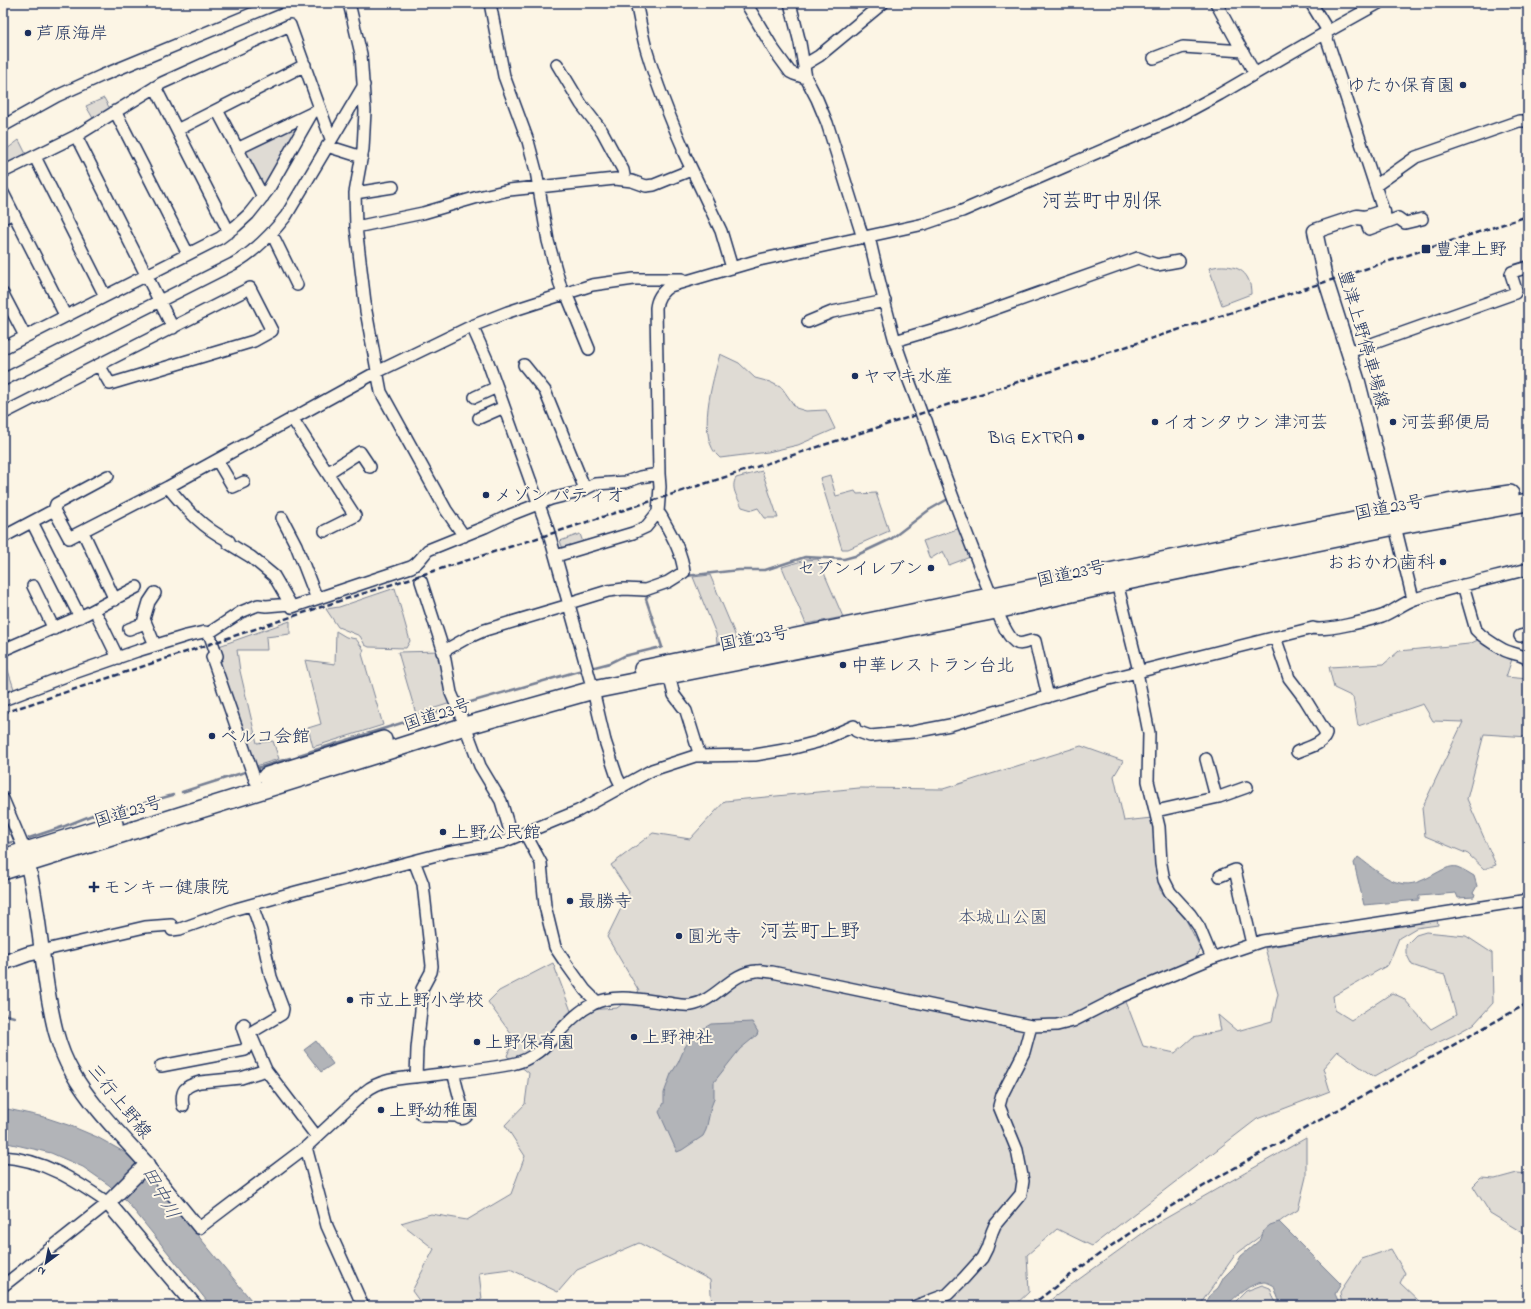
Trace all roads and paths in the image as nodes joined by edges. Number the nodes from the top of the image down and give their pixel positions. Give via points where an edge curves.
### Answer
1 (278, 3) edge
2 (350, 3) edge
3 (490, 3) edge
4 (636, 3) edge
5 (746, 3) edge
6 (790, 3) edge
7 (883, 3) edge
8 (1216, 3) edge
9 (1311, 3) edge
10 (1379, 3) edge
11 (1326, 32) junction
12 (1243, 51) junction
13 (1154, 58) dead end
14 (557, 64) dead end
15 (305, 65) junction
16 (804, 65) junction
17 (1255, 74) junction
18 (806, 78) junction
19 (364, 85) junction
20 (155, 87) junction
21 (217, 110) junction
22 (316, 110) junction
23 (116, 111) junction
24 (1528, 120) edge
25 (3, 126) edge
26 (177, 130) junction
27 (76, 136) junction
28 (329, 143) junction
29 (238, 149) junction
30 (35, 157) junction
31 (362, 157) junction
32 (691, 170) junction
33 (3, 172) edge
34 (625, 180) junction
35 (1375, 186) junction
36 (393, 187) dead end
37 (540, 188) junction
38 (3, 193) edge
39 (356, 193) junction
40 (262, 197) junction
41 (8, 215) edge
42 (1385, 217) junction
43 (1422, 219) dead end
44 (356, 227) junction
45 (229, 232) junction
46 (270, 235) junction
47 (866, 237) junction
48 (188, 254) junction
49 (1179, 261) dead end
50 (1528, 267) edge
51 (732, 268) junction
52 (146, 275) junction
53 (689, 279) junction
54 (297, 285) dead end
55 (3, 294) edge
56 (565, 294) junction
57 (106, 296) junction
58 (159, 301) junction
59 (885, 301) junction
60 (65, 315) junction
61 (808, 322) dead end
62 (472, 326) junction
63 (173, 328) junction
64 (25, 336) junction
65 (895, 341) junction
66 (3, 348) edge
67 (589, 349) dead end
68 (1349, 352) junction
69 (99, 365) junction
70 (524, 365) dead end
71 (377, 372) junction
72 (3, 380) edge
73 (497, 387) junction
74 (475, 397) dead end
75 (3, 407) edge
76 (504, 407) junction
77 (292, 418) junction
78 (479, 418) dead end
79 (217, 460) junction
80 (370, 467) dead end
81 (327, 471) junction
82 (659, 474) junction
83 (108, 476) dead end
84 (244, 482) dead end
85 (168, 487) junction
86 (586, 489) junction
87 (1528, 491) edge
88 (1528, 502) edge
89 (539, 503) junction
90 (54, 510) junction
91 (658, 512) junction
92 (282, 518) dead end
93 (1394, 520) junction
94 (32, 522) junction
95 (324, 531) dead end
96 (83, 532) junction
97 (464, 536) junction
98 (3, 538) edge
99 (556, 556) junction
100 (1528, 569) edge
101 (421, 581) dead end
102 (1117, 583) junction
103 (1463, 585) junction
104 (32, 586) dead end
105 (137, 587) dead end
106 (155, 593) dead end
107 (319, 598) junction
108 (1413, 599) junction
109 (115, 600) junction
110 (994, 603) junction
111 (290, 604) junction
112 (569, 604) junction
113 (80, 617) junction
114 (98, 617) dead end
115 (145, 623) junction
116 (54, 629) junction
117 (129, 629) dead end
118 (209, 633) junction
119 (1275, 637) junction
120 (155, 645) junction
121 (3, 650) edge
122 (442, 652) junction
123 (118, 658) junction
124 (1528, 659) edge
125 (1138, 672) junction
126 (669, 675) junction
127 (592, 685) junction
128 (1048, 697) junction
129 (3, 700) edge
130 (463, 721) junction
131 (1297, 752) dead end
132 (700, 756) junction
133 (1206, 759) dead end
134 (255, 780) junction
135 (622, 787) junction
136 (1247, 787) dead end
137 (1216, 797) junction
138 (3, 799) edge
139 (1156, 811) junction
140 (525, 833) junction
141 (512, 838) junction
142 (26, 857) junction
143 (3, 858) edge
144 (414, 861) junction
145 (3, 871) edge
146 (1220, 876) dead end
147 (1528, 900) edge
148 (252, 905) junction
149 (1252, 944) junction
150 (41, 951) junction
151 (1212, 958) junction
152 (3, 963) edge
153 (597, 1002) junction
154 (244, 1024) dead end
155 (1031, 1026) junction
156 (161, 1066) dead end
157 (266, 1070) junction
158 (453, 1072) junction
159 (416, 1077) junction
160 (183, 1106) dead end
161 (422, 1114) dead end
162 (317, 1137) junction
163 (306, 1147) junction
164 (3, 1157) edge
165 (145, 1166) junction
166 (111, 1201) junction
167 (3, 1286) edge
168 (195, 1306) edge
169 (363, 1306) edge
170 (916, 1306) edge

1 - 25 street via 101,76 57,96
2 - 19 street
3 - 37 street via 504,76 528,141
4 - 32 street via 658,86
5 - 18 street via 790,72
6 - 16 street
7 - 16 street via 819,56
8 - 12 street
9 - 11 street
10 - 11 street
11 - 17 street
11 - 35 street
12 - 13 street via 1184,47
12 - 17 street
14 - 34 street via 581,104 602,131
15 - 20 street via 290,25
15 - 21 street
15 - 22 street
16 - 18 street
17 - 47 street via 1164,124 962,211 924,224
18 - 47 street via 827,123
19 - 28 street
19 - 31 street
20 - 23 street
20 - 26 street
21 - 26 street
21 - 29 street
22 - 28 street
22 - 29 street
22 - 40 street
23 - 27 street
23 - 48 street
24 - 35 street via 1416,156
26 - 45 street
27 - 30 street
27 - 52 street
28 - 31 street
28 - 46 street via 286,216
29 - 40 street
30 - 33 street
30 - 57 street
31 - 39 street
32 - 34 street via 646,186
32 - 51 street via 722,231
34 - 37 street
35 - 42 street
36 - 39 street
37 - 44 street via 493,193 445,207
37 - 56 street via 548,241
38 - 41 street
39 - 44 street
40 - 45 street via 250,214
41 - 60 street
42 - 43 street via 1398,218 1405,223
42 - 68 main road, 豊津上野停車場線 via 1357,217 1315,231 1325,278
44 - 71 street via 366,311
45 - 48 street
46 - 54 street via 275,240
46 - 58 street via 241,260
47 - 51 street
47 - 59 street
48 - 52 street
49 - 65 street via 1157,265 1138,258 958,322
50 - 68 street via 1511,274 1515,293
51 - 53 street
52 - 57 street
52 - 58 street
53 - 56 street via 661,278 607,282
53 - 82 street via 662,291 656,302
55 - 64 street
56 - 62 street
56 - 67 street
57 - 60 street
58 - 63 street
58 - 72 street
59 - 61 street via 832,312
59 - 65 street
60 - 64 street
62 - 71 street
62 - 73 street
63 - 69 street
63 - 69 street via 250,288 272,331 254,341 110,384
64 - 66 street
65 - 110 street
68 - 93 main road, 豊津上野停車場線
69 - 75 street via 6,412
70 - 86 street via 545,391
71 - 77 street
71 - 97 street via 380,392 446,510
73 - 74 street
73 - 76 street
76 - 78 street
76 - 89 street
77 - 79 street
77 - 81 street
79 - 84 street via 233,487
79 - 85 street
80 - 81 street via 360,452
81 - 95 street via 355,516
82 - 86 street via 626,482 595,484
82 - 91 street
83 - 90 street via 56,504
85 - 96 street
85 - 111 street via 208,529 229,541 228,543 251,557 274,576
86 - 89 street
87 - 93 highway, 国道23号 via 1448,503
88 - 93 highway, 国道23号
89 - 97 street
89 - 99 street
90 - 94 street
90 - 96 street via 69,538
91 - 99 street via 646,527 633,533
91 - 112 street via 676,543 684,572 668,582 645,590 608,591
92 - 107 street
93 - 102 highway, 国道23号
93 - 108 street
93 - 110 highway, 国道23号 via 1354,521
94 - 98 street
94 - 113 street
96 - 109 street
97 - 107 street via 428,550 417,564 411,567
99 - 112 street
100 - 103 street
101 - 122 street
102 - 110 highway, 国道23号
102 - 125 street
103 - 108 street
103 - 124 street via 1479,634 1505,650
104 - 116 street
105 - 109 street
106 - 115 street via 147,607
107 - 111 street via 292,607
108 - 119 street via 1382,616 1337,627 1318,630 1313,628
109 - 113 street
110 - 126 highway, 国道23号
110 - 127 highway, 国道23号 via 708,654
110 - 128 street via 1014,641 1020,644 1035,641
111 - 118 street via 258,605 241,612
112 - 122 street via 485,630
112 - 127 street
113 - 116 street
114 - 123 street
115 - 117 street
115 - 120 street
116 - 121 street
118 - 120 street via 204,632
118 - 134 street via 217,656 212,657
119 - 125 street
119 - 131 street via 1289,678 1326,733 1321,741
120 - 123 street
122 - 130 street via 451,693
123 - 129 street
125 - 128 street
125 - 139 street via 1149,733 1149,788
126 - 127 highway, 国道23号
126 - 132 street via 674,695 686,711
127 - 130 highway, 国道23号
127 - 135 street via 609,755
128 - 132 street via 950,725 913,732 867,736 856,731 854,726 790,750 755,755
130 - 134 highway, 国道23号
130 - 141 street via 480,766 501,801
130 - 142 highway, 国道23号 via 387,752
132 - 135 street via 652,770
133 - 137 street
134 - 142 highway, 国道23号
135 - 140 street via 578,811
136 - 137 street
137 - 139 street
138 - 142 street
139 - 151 street via 1165,884 1199,927
140 - 141 street
140 - 153 street via 540,863 545,906 555,947 585,990
141 - 144 street via 492,845
142 - 143 highway, 国道23号
142 - 145 highway, 国道23号
142 - 150 main road, 三行上野線
144 - 148 street
144 - 159 street via 423,884 432,966 422,989
146 - 149 street via 1235,870
147 - 149 street
148 - 150 street via 180,929 172,930 171,925 145,927
148 - 157 street via 262,931 271,977 283,1009 282,1014 250,1033
149 - 151 street
150 - 152 main road
150 - 165 main road, 三行上野線 via 52,1018 67,1062 95,1106
151 - 155 street via 1120,997 1073,1021 1057,1025
153 - 155 street via 627,998 691,1005 705,1000 738,977 757,971
153 - 158 street via 580,1011 539,1052 523,1062
154 - 156 street via 242,1027 248,1044 245,1050
155 - 170 street via 1024,1052 999,1106 1017,1150 1023,1181 1020,1194 996,1225 982,1258 960,1284 948,1294
157 - 160 street via 248,1077 194,1084 183,1092
157 - 162 street
158 - 159 street
158 - 161 street via 463,1116
159 - 162 street via 387,1081 369,1088
162 - 163 street
163 - 165 street via 199,1228
163 - 169 street via 327,1226
164 - 166 street via 35,1163 58,1172
165 - 166 main road, 三行上野線
166 - 167 street
166 - 168 main road

